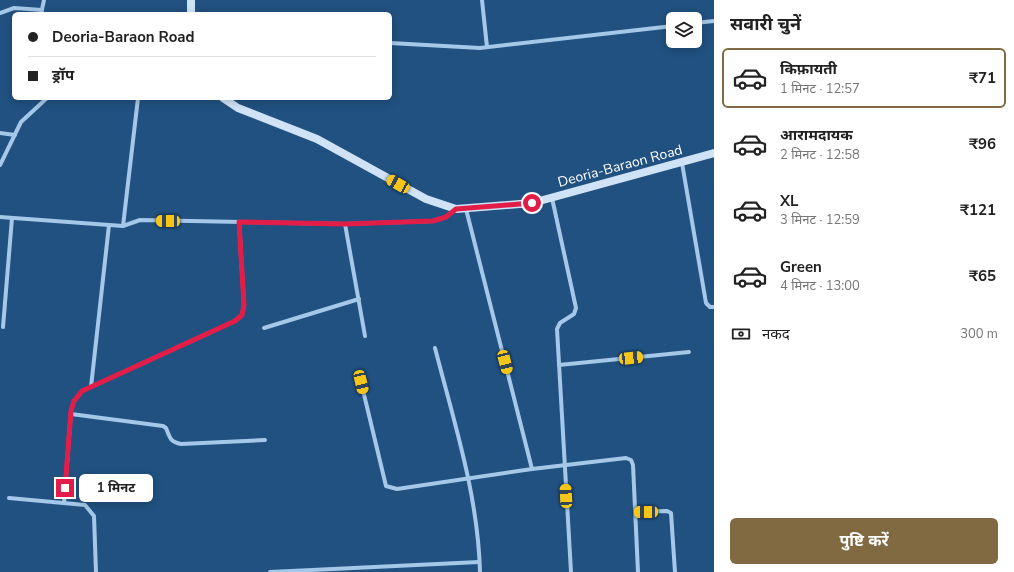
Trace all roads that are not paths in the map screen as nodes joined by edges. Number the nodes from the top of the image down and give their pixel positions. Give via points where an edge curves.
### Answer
1 (44, 0) edge
2 (192, 0) edge
3 (482, 0) edge
4 (42, 12) edge
5 (191, 12) edge
6 (0, 13) edge
7 (714, 21) edge
8 (702, 22) edge
9 (666, 27) edge
10 (392, 43) edge
11 (487, 47) junction
12 (45, 100) edge
13 (138, 100) edge
14 (226, 100) edge
15 (0, 133) edge
16 (15, 135) junction
17 (714, 153) edge
18 (682, 163) junction
19 (0, 166) edge
20 (552, 197) junction
21 (456, 209) junction
22 (466, 209) junction
23 (0, 217) edge
24 (12, 218) junction
25 (239, 222) junction
26 (345, 224) junction
27 (109, 225) junction
28 (123, 226) junction
29 (359, 299) junction
30 (714, 307) edge
31 (3, 327) dead end
32 (264, 328) dead end
33 (366, 336) dead end
34 (435, 348) dead end
35 (689, 352) dead end
36 (559, 365) junction
37 (361, 382) dead end
38 (91, 387) junction
39 (71, 414) junction
40 (265, 440) dead end
41 (565, 465) junction
42 (532, 469) junction
43 (469, 478) junction
44 (9, 498) dead end
45 (64, 503) junction
46 (635, 512) junction
47 (480, 562) junction
48 (96, 572) edge
49 (270, 572) edge
50 (480, 572) edge
51 (571, 572) edge
52 (638, 572) edge
53 (675, 572) edge

1 - 4 street
2 - 5 street
3 - 11 street
4 - 6 street via 14,8
7 - 8 street
9 - 11 street
10 - 11 street
12 - 16 street via 21,122
13 - 28 street
14 - 21 street, Deoria-Baraon Road via 238,108 317,139 426,199
15 - 16 street
16 - 19 street
17 - 18 street, Deoria-Baraon Road
18 - 20 street, Deoria-Baraon Road
18 - 30 street via 706,303
20 - 22 street, Deoria-Baraon Road via 532,203
20 - 36 street via 576,308 574,314 560,323 557,329
21 - 22 street, Deoria-Baraon Road
21 - 26 street via 446,217 433,221
22 - 42 street
23 - 24 street
24 - 27 street
24 - 31 street
25 - 26 street
25 - 28 street via 140,220
25 - 38 street via 244,305 242,315 235,321
26 - 29 street
27 - 28 street
27 - 38 street
29 - 32 street
29 - 33 street
34 - 43 street
35 - 36 street
36 - 41 street
37 - 43 street via 386,486 397,489
38 - 39 street via 82,391 74,401
39 - 40 street via 163,426 173,443
39 - 45 street
41 - 42 street
41 - 46 street via 626,458 631,460
41 - 51 street
42 - 43 street
43 - 47 street
44 - 45 street
45 - 48 street via 85,505 94,516
46 - 52 street
46 - 53 street via 671,513
47 - 49 street
47 - 50 street

